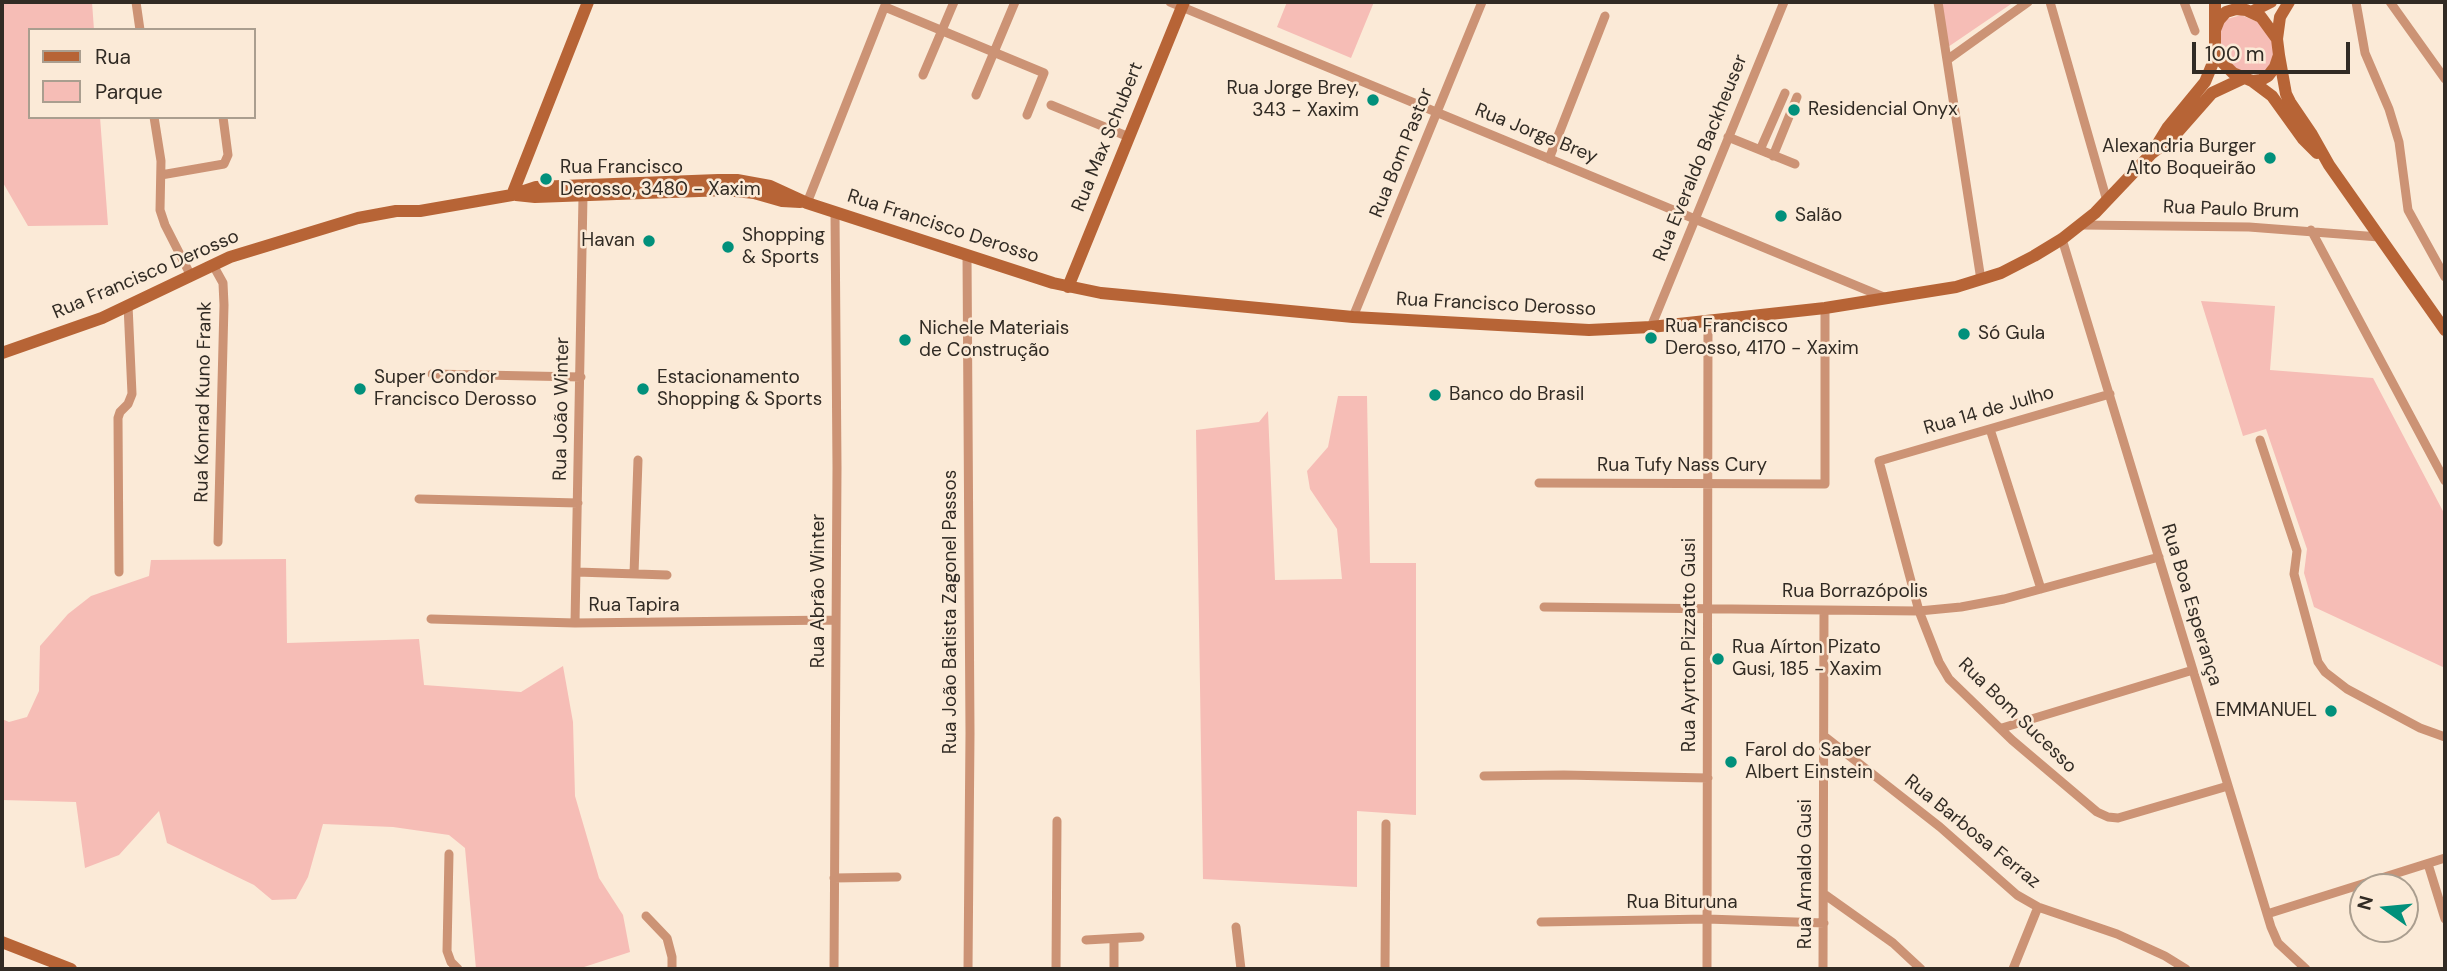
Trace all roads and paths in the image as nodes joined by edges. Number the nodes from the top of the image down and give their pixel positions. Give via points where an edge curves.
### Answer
1 (136, 2) edge
2 (588, 2) edge
3 (954, 2) edge
4 (1015, 2) edge
5 (1482, 2) edge
6 (1784, 2) edge
7 (1938, 2) edge
8 (2028, 2) edge
9 (2050, 2) edge
10 (2183, 2) edge
11 (2215, 2) edge
12 (2271, 2) edge
13 (2289, 2) edge
14 (2357, 2) edge
15 (2390, 2) edge
16 (1178, 3) edge
17 (886, 4) edge
18 (2245, 8) edge
19 (1605, 16) dead end
20 (140, 28) edge
21 (942, 30) junction
22 (2215, 30) junction
23 (2194, 31) dead end
24 (2277, 39) junction
25 (994, 52) junction
26 (2217, 53) junction
27 (2279, 55) junction
28 (1947, 60) junction
29 (923, 75) dead end
30 (2445, 79) edge
31 (2248, 80) junction
32 (1785, 93) dead end
33 (976, 94) dead end
34 (1797, 97) dead end
35 (1051, 105) dead end
36 (1437, 112) junction
37 (1027, 115) dead end
38 (154, 119) edge
39 (223, 119) edge
40 (1129, 137) junction
41 (1728, 137) junction
42 (1760, 150) junction
43 (2151, 154) junction
44 (1773, 156) junction
45 (1549, 159) junction
46 (1795, 164) dead end
47 (2329, 165) junction
48 (161, 175) junction
49 (512, 195) junction
50 (583, 196) junction
51 (2107, 201) junction
52 (807, 203) junction
53 (835, 212) junction
54 (1695, 219) junction
55 (2081, 225) junction
56 (2311, 230) junction
57 (2379, 237) junction
58 (2062, 239) junction
59 (967, 255) junction
60 (213, 265) junction
61 (191, 276) junction
62 (2445, 277) edge
63 (1981, 280) junction
64 (1068, 287) junction
65 (1889, 299) junction
66 (128, 305) junction
67 (1825, 307) junction
68 (1353, 317) junction
69 (1708, 321) junction
70 (1651, 327) junction
71 (2445, 330) edge
72 (2, 352) edge
73 (432, 374) dead end
74 (580, 377) junction
75 (2110, 394) junction
76 (1990, 429) junction
77 (2260, 440) dead end
78 (638, 460) dead end
79 (1879, 461) joint
80 (2445, 481) edge
81 (1539, 483) dead end
82 (1708, 484) junction
83 (419, 499) dead end
84 (578, 503) junction
85 (218, 542) dead end
86 (2159, 557) junction
87 (119, 572) dead end
88 (577, 572) junction
89 (635, 574) junction
90 (667, 575) dead end
91 (2041, 589) junction
92 (1544, 607) dead end
93 (1708, 609) junction
94 (1824, 610) junction
95 (1919, 611) junction
96 (431, 619) dead end
97 (836, 620) junction
98 (575, 623) junction
99 (2193, 670) junction
100 (2002, 728) junction
101 (1824, 736) junction
102 (2445, 737) edge
103 (1484, 776) dead end
104 (1707, 778) junction
105 (2228, 786) junction
106 (1057, 821) dead end
107 (1386, 824) dead end
108 (449, 854) dead end
109 (2445, 858) edge
110 (2428, 864) junction
111 (897, 877) dead end
112 (834, 878) junction
113 (1824, 894) junction
114 (2038, 908) junction
115 (2267, 914) junction
116 (646, 916) dead end
117 (1707, 919) junction
118 (2445, 919) edge
119 (1541, 922) dead end
120 (1824, 923) junction
121 (1236, 927) dead end
122 (1140, 937) dead end
123 (1114, 939) junction
124 (1086, 940) dead end
125 (2, 942) edge
126 (71, 969) edge
127 (458, 969) edge
128 (672, 969) edge
129 (834, 969) edge
130 (968, 969) edge
131 (1056, 969) edge
132 (1114, 969) edge
133 (1241, 969) edge
134 (1385, 969) edge
135 (1707, 969) edge
136 (1823, 969) edge
137 (1921, 969) edge
138 (2013, 969) edge
139 (2186, 969) edge
140 (2306, 969) edge

1 - 20 street
2 - 49 main road
3 - 21 street
4 - 25 street
5 - 36 street, Rua Bom Pastor
6 - 41 street, Rua Everaldo Backheuser
7 - 28 street
8 - 28 street
9 - 51 street
10 - 23 street
11 - 22 main road
12 - 18 main road
13 - 24 main road via 2280,17
14 - 62 street via 2365,53 2399,142 2408,210
15 - 30 street
16 - 36 street, Rua Jorge Brey
16 - 40 main road, Rua Max Schubert
17 - 21 street
17 - 52 street
18 - 22 main road via 2226,12
18 - 24 main road via 2268,25
19 - 45 street
21 - 25 street
21 - 29 street
22 - 26 main road
24 - 27 main road
25 - 33 street
25 - 37 street via 1044,73
26 - 31 main road via 2233,73
26 - 43 main road, Rua Francisco Derosso via 2205,82
27 - 31 main road via 2268,76
27 - 47 main road via 2286,93
28 - 63 street
31 - 43 main road, Rua Francisco Derosso via 2212,93 2175,135
31 - 47 main road via 2272,96
32 - 42 street
34 - 44 street
35 - 40 street
36 - 45 street, Rua Jorge Brey
36 - 68 street, Rua Bom Pastor
38 - 48 street
39 - 48 street via 228,155 224,164
40 - 64 main road, Rua Max Schubert
41 - 42 street
41 - 54 street, Rua Everaldo Backheuser
42 - 44 street
43 - 51 main road, Rua Francisco Derosso
44 - 46 street
45 - 54 street, Rua Jorge Brey
47 - 57 main road
48 - 61 street via 160,210
49 - 50 main road, Rua Francisco Derosso
49 - 52 main road, Rua Francisco Derosso via 536,187 737,180 781,189
49 - 60 main road, Rua Francisco Derosso via 358,218
50 - 52 main road, Rua Francisco Derosso via 733,190
50 - 74 street, Rua João Winter
51 - 55 main road, Rua Francisco Derosso
52 - 53 main road, Rua Francisco Derosso
53 - 59 main road, Rua Francisco Derosso
53 - 97 street, Rua Abrão Winter
54 - 65 street, Rua Jorge Brey
54 - 70 street, Rua Everaldo Backheuser
55 - 56 street, Rua Paulo Brum
55 - 58 main road, Rua Francisco Derosso
56 - 57 street, Rua Paulo Brum
56 - 80 street
57 - 71 main road
58 - 63 main road, Rua Francisco Derosso
58 - 75 street, Rua Boa Esperança
59 - 64 main road, Rua Francisco Derosso
59 - 130 street, Rua João Batista Zagonel Passos
60 - 61 main road, Rua Francisco Derosso
60 - 85 street, Rua Konrad Kuno Frank via 224,294
61 - 66 main road, Rua Francisco Derosso
63 - 65 main road, Rua Francisco Derosso
64 - 68 main road, Rua Francisco Derosso
65 - 67 main road, Rua Francisco Derosso
66 - 72 main road, Rua Francisco Derosso
66 - 87 street via 132,394 118,418
67 - 69 main road, Rua Francisco Derosso
67 - 82 street, Rua Tufy Nass Cury via 1825,484
68 - 70 main road, Rua Francisco Derosso via 1576,330
69 - 70 main road, Rua Francisco Derosso
69 - 82 street, Rua Ayrton Pizzatto Gusi
73 - 74 street
74 - 84 street, Rua João Winter
75 - 76 street, Rua 14 de Julho
75 - 86 street, Rua Boa Esperança
76 - 79 street, Rua 14 de Julho
76 - 91 street
77 - 102 street via 2297,551 2294,574 2318,662 2347,690
78 - 89 street
79 - 95 street, Rua Bom Sucesso
81 - 82 street, Rua Tufy Nass Cury
82 - 93 street, Rua Ayrton Pizzatto Gusi
83 - 84 street
84 - 88 street, Rua João Winter
86 - 91 street, Rua Borrazópolis
86 - 99 street, Rua Boa Esperança
88 - 89 street
88 - 98 street, Rua João Winter
89 - 90 street
91 - 95 street, Rua Borrazópolis via 1980,604
92 - 93 street, Rua Borrazópolis
93 - 94 street, Rua Borrazópolis
93 - 104 street, Rua Ayrton Pizzatto Gusi
94 - 95 street, Rua Borrazópolis
94 - 101 street, Rua Arnaldo Gusi
95 - 100 street, Rua Bom Sucesso via 1943,670
96 - 98 street, Rua Tapira
97 - 98 street, Rua Tapira
97 - 112 street, Rua Abrão Winter
99 - 100 street
99 - 105 street, Rua Boa Esperança
100 - 105 street, Rua Bom Sucesso via 2087,805 2108,817 2127,816
101 - 113 street, Rua Arnaldo Gusi
101 - 114 street, Rua Barbosa Ferraz
103 - 104 street
104 - 117 street, Rua Ayrton Pizzatto Gusi
105 - 115 street, Rua Boa Esperança
106 - 131 street
107 - 134 street
108 - 127 street via 447,951
109 - 110 street
110 - 115 street
110 - 118 street
111 - 112 street
112 - 129 street, Rua Abrão Winter
113 - 120 street, Rua Arnaldo Gusi
113 - 137 street
114 - 138 street
114 - 139 street, Rua Barbosa Ferraz via 2117,934
115 - 140 street, Rua Boa Esperança via 2278,943
116 - 128 street via 667,938
117 - 119 street, Rua Bituruna
117 - 120 street, Rua Bituruna
117 - 135 street, Rua Ayrton Pizzatto Gusi
120 - 136 street, Rua Arnaldo Gusi
121 - 133 street
122 - 123 street
123 - 124 street
123 - 132 street
125 - 126 main road

